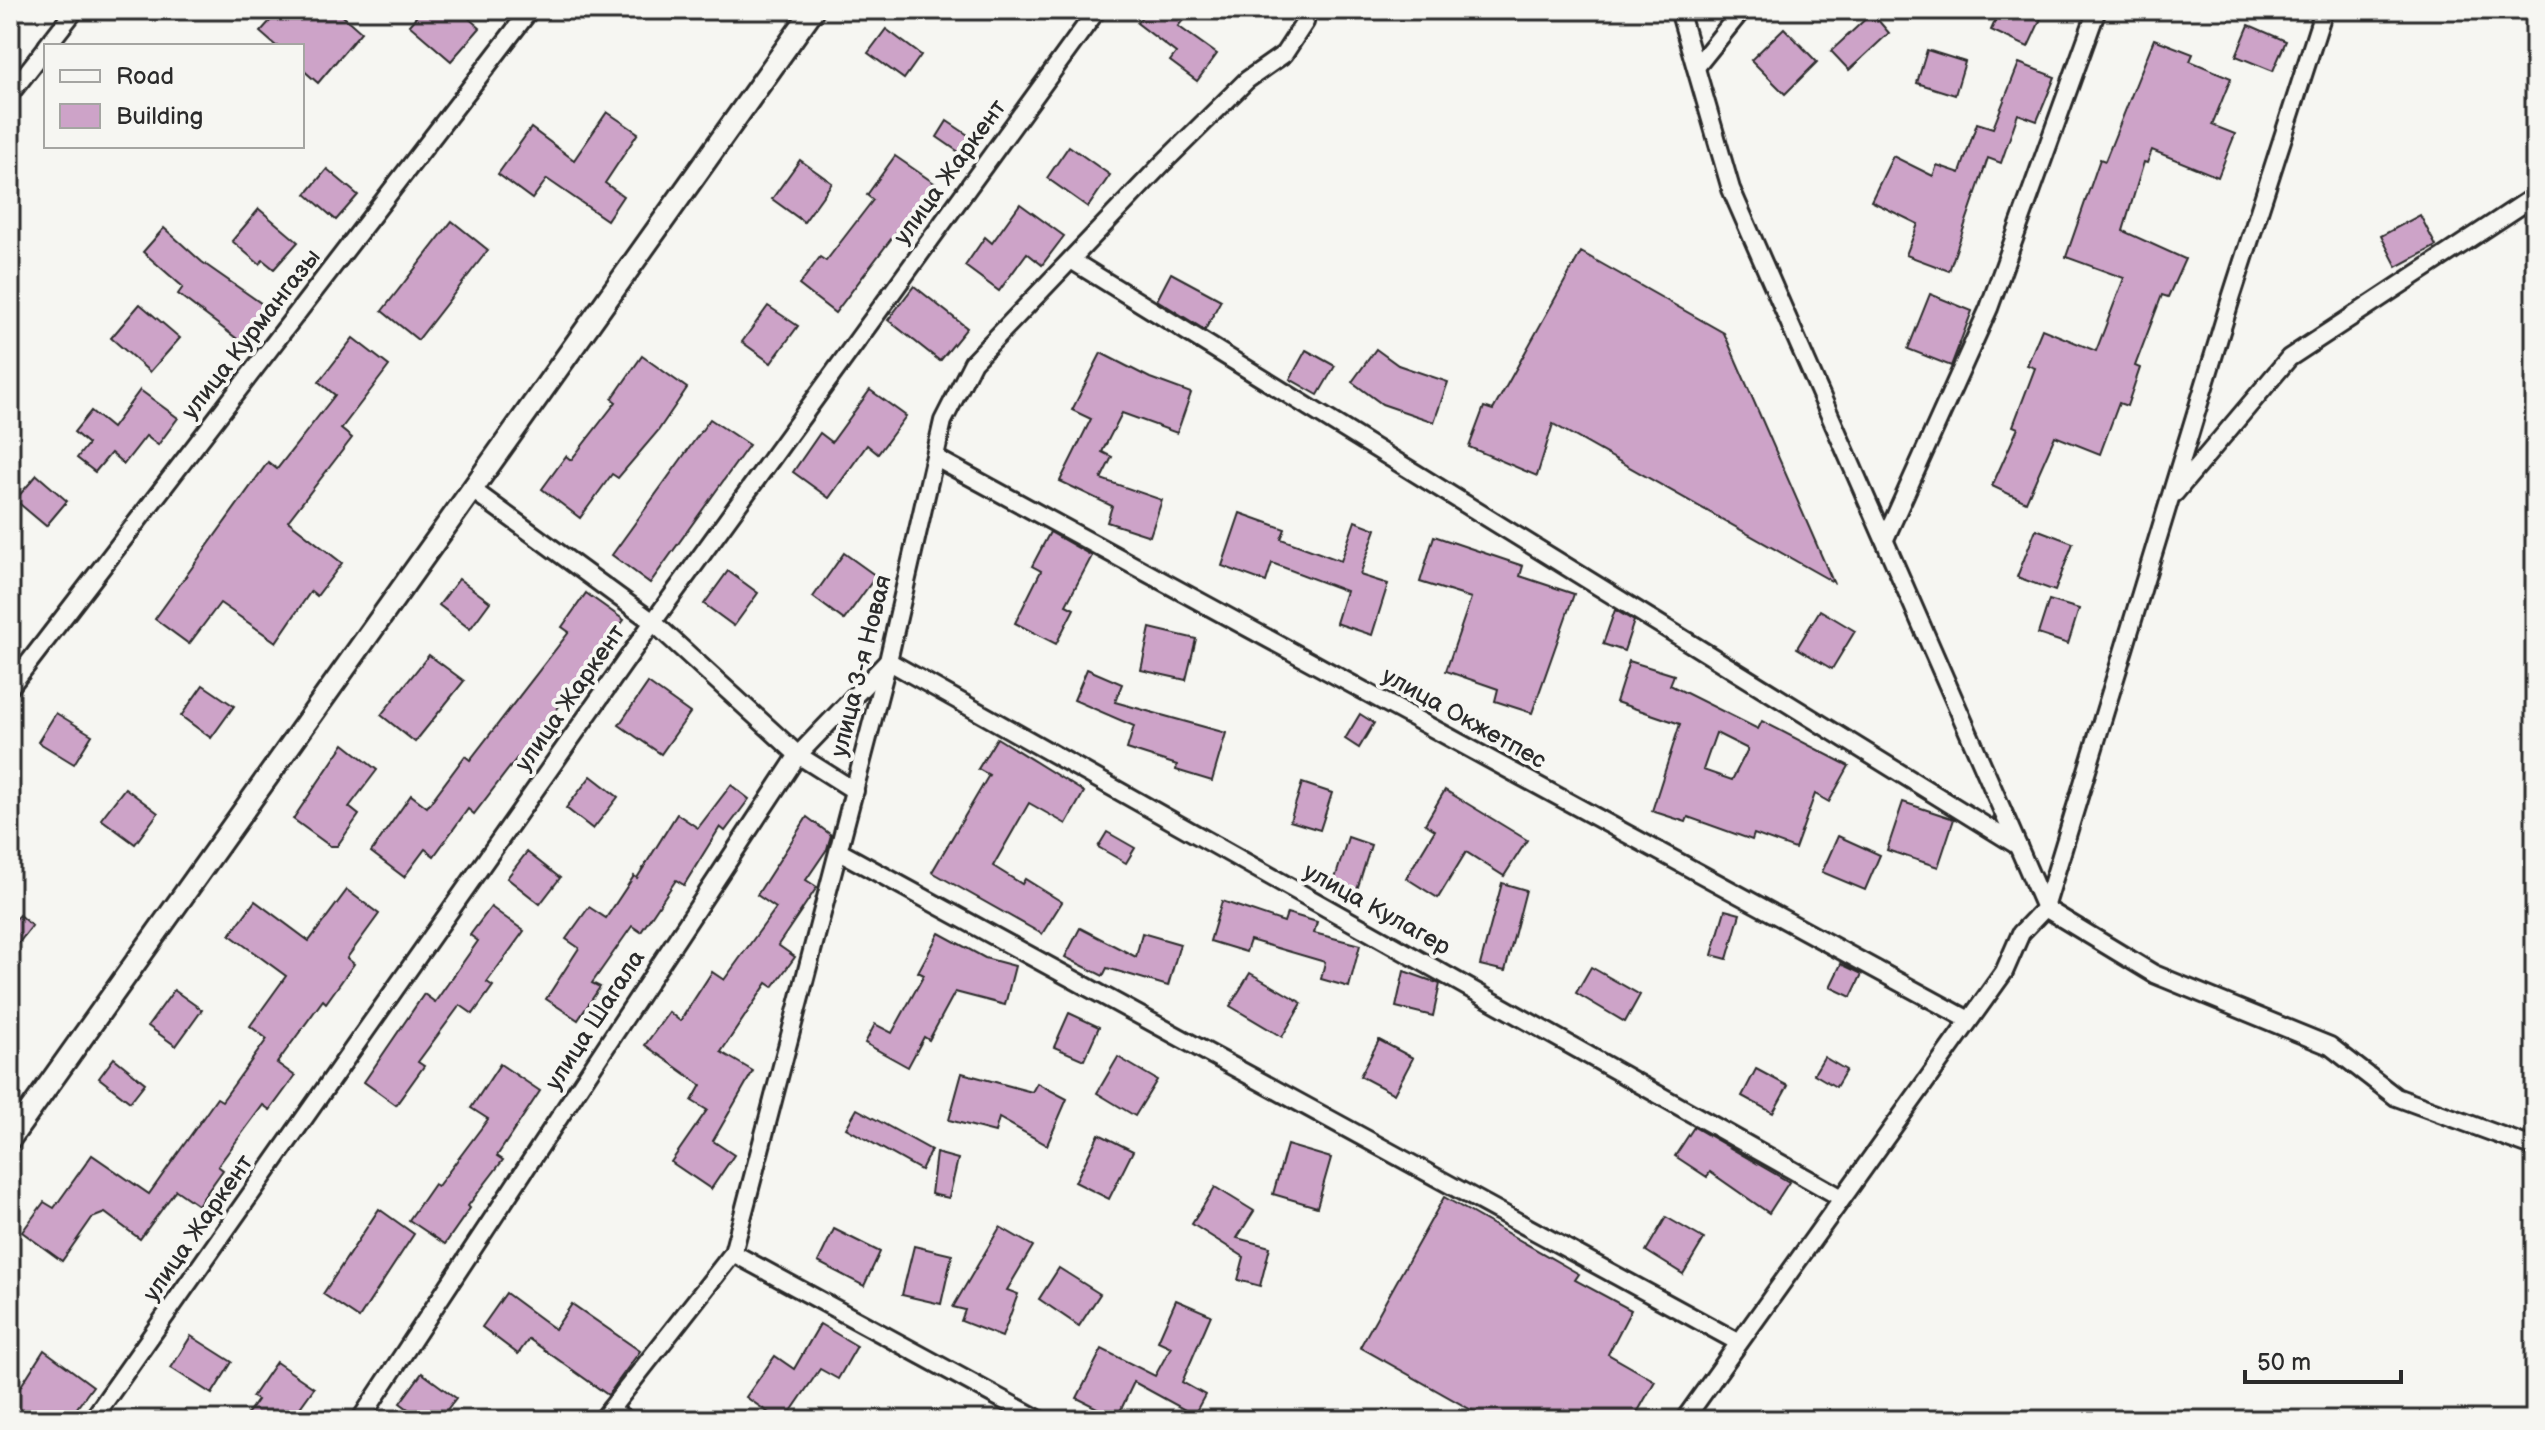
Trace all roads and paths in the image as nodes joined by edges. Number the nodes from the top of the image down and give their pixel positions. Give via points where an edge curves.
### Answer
1 (75, 10) edge
2 (530, 10) edge
3 (813, 10) edge
4 (1097, 10) edge
5 (1679, 10) edge
6 (1742, 10) edge
7 (2097, 10) edge
8 (2324, 10) edge
9 (1310, 14) edge
10 (49, 44) edge
11 (44, 51) edge
12 (1696, 67) junction
13 (10, 94) edge
14 (2535, 196) edge
15 (1071, 260) junction
16 (936, 458) junction
17 (474, 491) junction
18 (2169, 500) junction
19 (1885, 539) junction
20 (653, 622) junction
21 (888, 661) junction
22 (10, 687) edge
23 (798, 755) junction
24 (855, 791) junction
25 (2018, 846) junction
26 (840, 852) junction
27 (2045, 908) junction
28 (1969, 1020) junction
29 (10, 1139) edge
30 (2535, 1148) edge
31 (1842, 1198) junction
32 (733, 1253) junction
33 (1738, 1342) junction
34 (606, 1415) edge
35 (92, 1420) edge
36 (360, 1420) edge
37 (627, 1420) edge
38 (1040, 1420) edge
39 (1684, 1420) edge

1 - 10 street
2 - 22 street, улица Курмангазы
3 - 17 street
4 - 20 street, улица Жаркент
5 - 12 street
6 - 12 street
7 - 19 street via 1989,308
8 - 18 street
9 - 15 street, улица 3-я Новая via 1284,54 1247,80
11 - 13 street
12 - 19 street via 1731,189
14 - 18 street via 2289,358
15 - 16 street, улица 3-я Новая via 973,362 943,421
15 - 25 street
16 - 21 street, улица 3-я Новая
16 - 28 street, улица Окжетпес
17 - 20 street
17 - 29 street
18 - 27 street
19 - 25 street
20 - 23 street
20 - 35 street, улица Жаркент
21 - 23 street, улица Шагала
21 - 24 street, улица 3-я Новая
21 - 31 street, улица Кулагер
23 - 24 street
23 - 36 street, улица Шагала
24 - 26 street, улица 3-я Новая
25 - 27 street
26 - 32 street, улица 3-я Новая
26 - 33 street
27 - 28 street via 2021,933 2004,972
27 - 30 street via 2154,974 2330,1046 2396,1097
28 - 31 street
31 - 33 street
32 - 34 street, улица 3-я Новая
32 - 38 street
33 - 39 street
34 - 37 street

